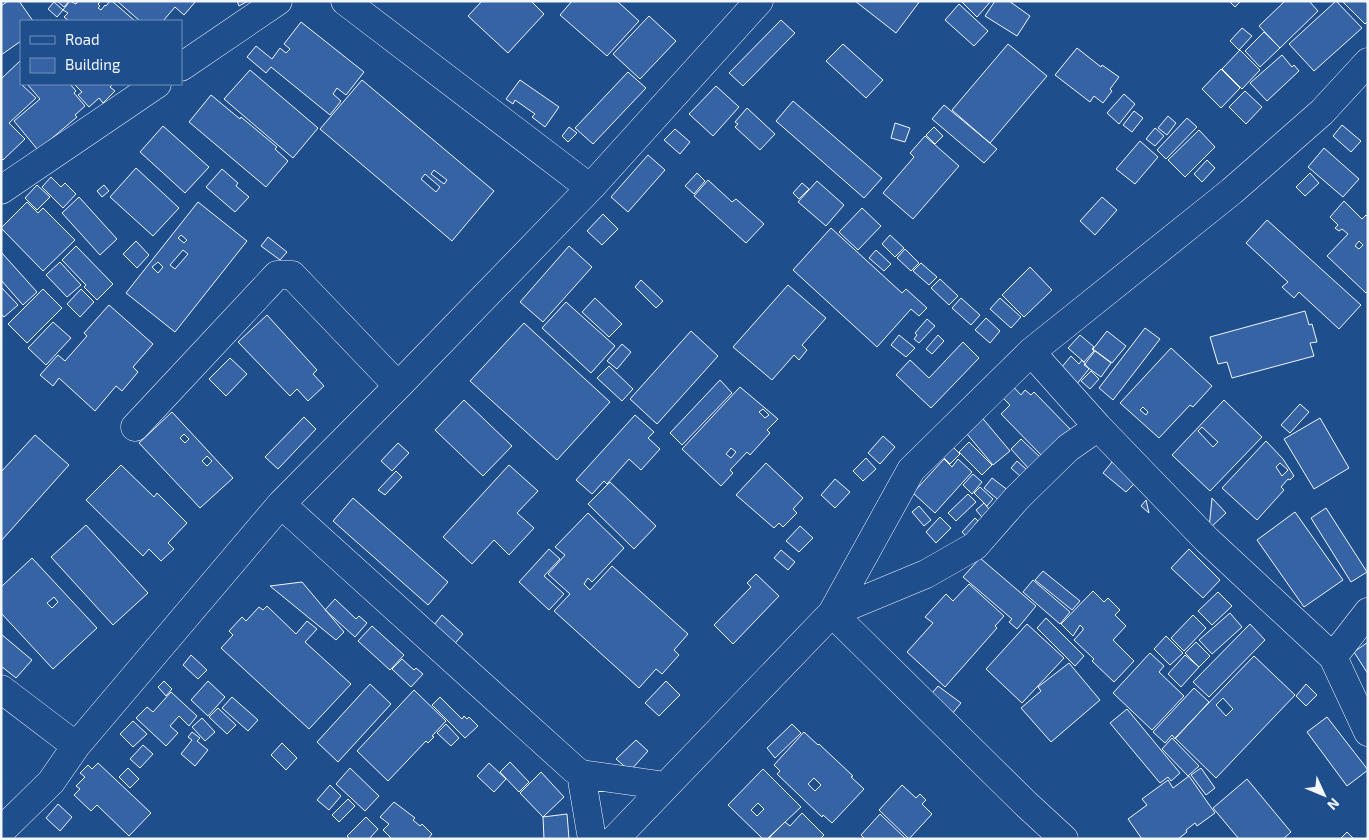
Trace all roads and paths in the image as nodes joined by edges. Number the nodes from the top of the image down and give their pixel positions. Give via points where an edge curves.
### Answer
1 (278, 1) edge
2 (345, 1) edge
3 (759, 1) edge
4 (1368, 62) edge
5 (182, 66) edge
6 (156, 85) edge
7 (590, 188) junction
8 (1, 190) edge
9 (1031, 352) junction
10 (398, 386) junction
11 (135, 427) dead end
12 (1098, 427) junction
13 (281, 504) junction
14 (1368, 612) edge
15 (832, 613) junction
16 (1332, 657) junction
17 (1, 689) edge
18 (1368, 732) edge
19 (76, 746) junction
20 (581, 774) junction
21 (666, 786) junction
22 (1, 831) edge
23 (592, 839) edge
24 (615, 839) edge
25 (1064, 839) edge

1 - 5 street
2 - 7 street
3 - 7 street
4 - 9 street via 1322,112 1232,192
6 - 8 street
7 - 10 street
9 - 12 street
9 - 15 street via 911,470
10 - 11 street via 292,275 277,275
10 - 13 street
12 - 15 street via 1068,448 1017,498 975,546 926,574
12 - 16 street via 1207,540
13 - 19 street
13 - 20 street
14 - 16 street
15 - 21 street
15 - 25 street
16 - 18 street
17 - 19 street
19 - 22 street via 51,782
20 - 21 street
20 - 23 street
21 - 24 street

